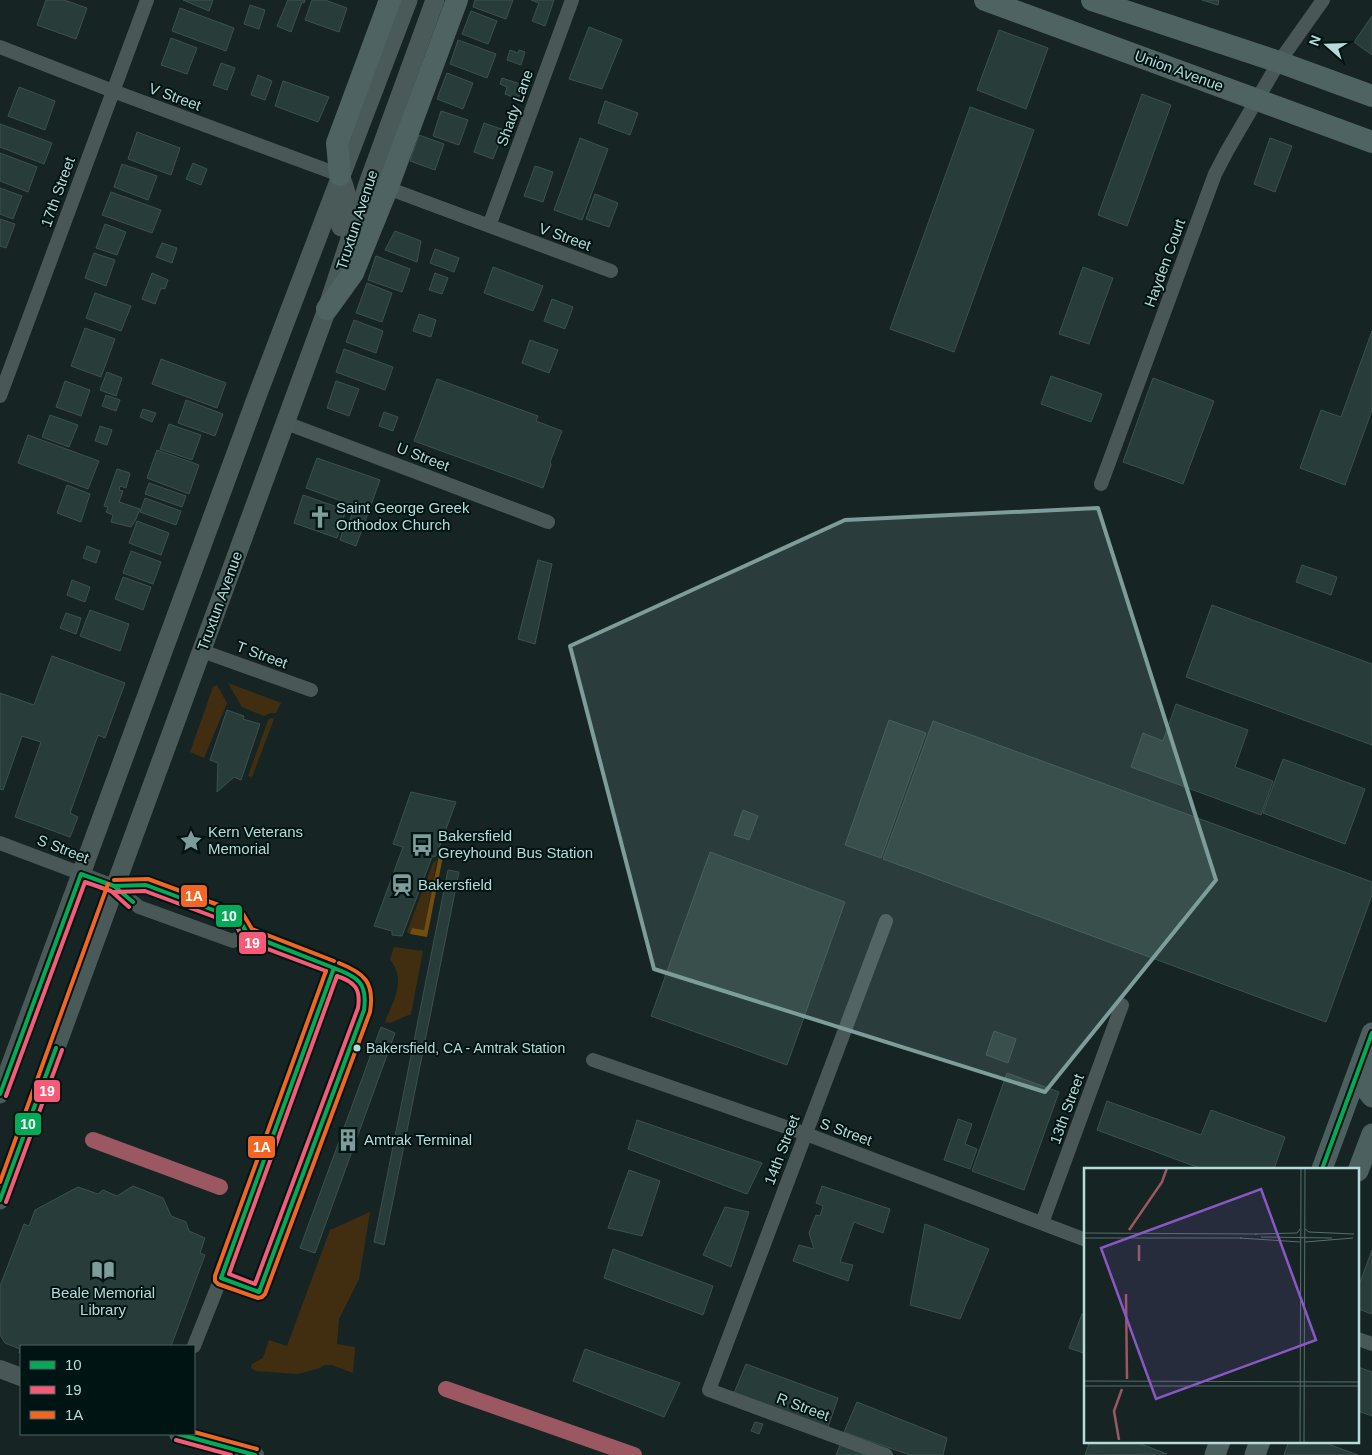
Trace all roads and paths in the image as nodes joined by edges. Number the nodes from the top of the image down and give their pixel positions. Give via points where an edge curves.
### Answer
1 (147, 0) edge
2 (390, 0) edge
3 (408, 0) edge
4 (435, 0) edge
5 (457, 0) edge
6 (572, 0) edge
7 (985, 0) edge
8 (1092, 0) edge
9 (1323, 0) edge
10 (0, 48) edge
11 (1279, 62) junction
12 (113, 91) junction
13 (1372, 96) edge
14 (1257, 99) junction
15 (1372, 142) edge
16 (340, 175) junction
17 (378, 185) junction
18 (489, 226) junction
19 (611, 271) dead end
20 (328, 309) junction
21 (0, 396) edge
22 (286, 423) junction
23 (1100, 484) dead end
24 (548, 522) dead end
25 (202, 651) junction
26 (310, 690) dead end
27 (0, 842) edge
28 (82, 874) junction
29 (114, 886) junction
30 (886, 921) dead end
31 (246, 934) junction
32 (1122, 1005) dead end
33 (1372, 1033) edge
34 (593, 1060) dead end
35 (1372, 1074) edge
36 (0, 1094) edge
37 (1372, 1097) edge
38 (806, 1134) junction
39 (1372, 1134) edge
40 (1322, 1168) edge
41 (1359, 1168) edge
42 (0, 1200) edge
43 (1042, 1223) junction
44 (1084, 1239) edge
45 (1360, 1340) edge
46 (1372, 1344) edge
47 (194, 1345) edge
48 (0, 1369) edge
49 (20, 1377) edge
50 (710, 1390) joint
51 (182, 1435) edge
52 (1220, 1442) edge
53 (1260, 1442) edge
54 (255, 1455) edge
55 (886, 1455) edge
56 (1215, 1455) edge
57 (1255, 1455) edge

1 - 12 street, 17th Street
2 - 16 highway via 337,142
3 - 16 main road, Truxtun Avenue
4 - 17 main road, Truxtun Avenue
5 - 17 highway
6 - 18 street, Shady Lane
7 - 14 highway, Union Avenue
8 - 11 highway
9 - 11 street, Hayden Court
10 - 12 street, V Street
11 - 13 highway
11 - 14 street, Hayden Court
12 - 16 street, V Street
12 - 21 street, 17th Street
14 - 15 highway, Union Avenue
14 - 23 street, Hayden Court via 1215,174
16 - 20 main road via 348,195 348,206 326,278
16 - 28 main road, Truxtun Avenue
17 - 18 street, V Street
17 - 20 highway via 353,273
18 - 19 street, V Street
20 - 22 main road, Truxtun Avenue
22 - 24 street, U Street
22 - 25 main road, Truxtun Avenue
25 - 26 street, T Street
25 - 29 main road, Truxtun Avenue
27 - 28 street, S Street
28 - 29 street, S Street
28 - 36 main road, Truxtun Avenue
29 - 31 street, S Street via 156,889 240,920
29 - 31 street, S Street via 139,907 233,941
29 - 42 main road, Truxtun Avenue
30 - 38 street, 14th Street
31 - 47 street, S Street via 334,967
32 - 43 street, 13th Street
33 - 40 main road
34 - 38 street, S Street
35 - 37 main road via 1368,1092
38 - 43 street, S Street
38 - 50 street, 14th Street
39 - 41 main road
43 - 44 street, S Street
45 - 46 street
48 - 49 street
50 - 55 street, R Street
51 - 54 street
52 - 56 main road
53 - 57 main road

